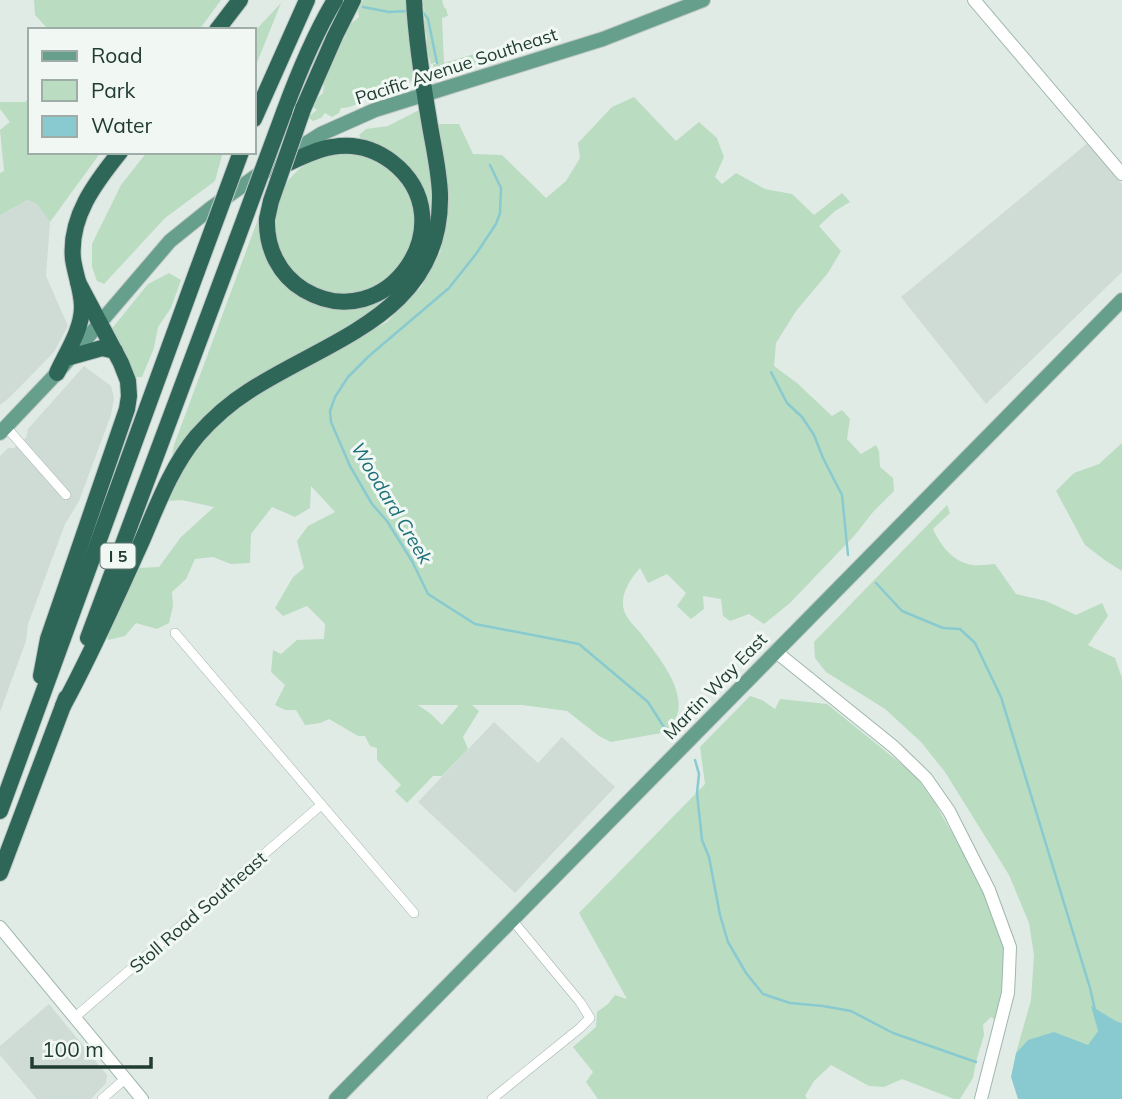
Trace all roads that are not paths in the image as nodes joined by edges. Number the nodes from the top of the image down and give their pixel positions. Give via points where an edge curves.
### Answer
1 (240, 0) edge
2 (307, 0) edge
3 (335, 0) edge
4 (353, 0) edge
5 (414, 0) edge
6 (703, 0) edge
7 (974, 0) edge
8 (219, 28) edge
9 (425, 95) junction
10 (256, 115) edge
11 (118, 154) edge
12 (240, 154) edge
13 (1122, 174) edge
14 (254, 177) junction
15 (78, 282) junction
16 (1122, 300) edge
17 (99, 322) junction
18 (114, 351) junction
19 (70, 357) junction
20 (57, 373) junction
21 (3, 430) edge
22 (66, 495) dead end
23 (175, 633) dead end
24 (775, 651) junction
25 (64, 706) junction
26 (32, 724) junction
27 (321, 806) junction
28 (0, 811) edge
29 (0, 873) edge
30 (414, 913) dead end
31 (513, 920) junction
32 (2, 929) edge
33 (74, 1018) junction
34 (125, 1079) junction
35 (102, 1099) edge
36 (142, 1099) edge
37 (336, 1099) edge
38 (492, 1099) edge
39 (981, 1099) edge

1 - 8 highway
2 - 10 highway
3 - 25 highway, I 5, bridge via 284,112
4 - 14 highway, bridge via 303,109 273,194 267,219 270,246 287,276 307,292 331,300 375,295 392,285 413,260 422,234 420,203 412,185 387,158 369,149 332,146 316,151 301,159
5 - 9 highway
6 - 9 main road, Pacific Avenue Southeast via 608,38
7 - 13 street
9 - 14 main road, Pacific Avenue Southeast via 338,126
9 - 25 highway via 440,194 433,242 420,271 402,296 377,318 248,392 195,439 174,470
11 - 15 highway via 85,200 76,221 72,237
12 - 26 highway, I 5, bridge
14 - 17 main road, Pacific Avenue Southeast via 186,226
15 - 17 highway
15 - 20 highway via 82,307 78,328
16 - 24 main road, Martin Way East
17 - 18 highway
17 - 19 main road, Pacific Avenue Southeast
18 - 19 highway via 102,348
18 - 26 highway via 128,381 127,409 48,639
19 - 20 main road, Pacific Avenue Southeast
20 - 21 main road, Pacific Avenue Southeast
21 - 22 street
23 - 27 street
24 - 31 main road, Martin Way East
24 - 39 street via 926,778 989,890 1010,947 1008,993
25 - 29 highway, I 5
26 - 28 highway, I 5
27 - 30 street
27 - 33 street, Stoll Road Southeast
31 - 37 main road, Martin Way East
31 - 38 street via 590,1018
32 - 33 street
33 - 34 street
34 - 35 street
34 - 36 street

